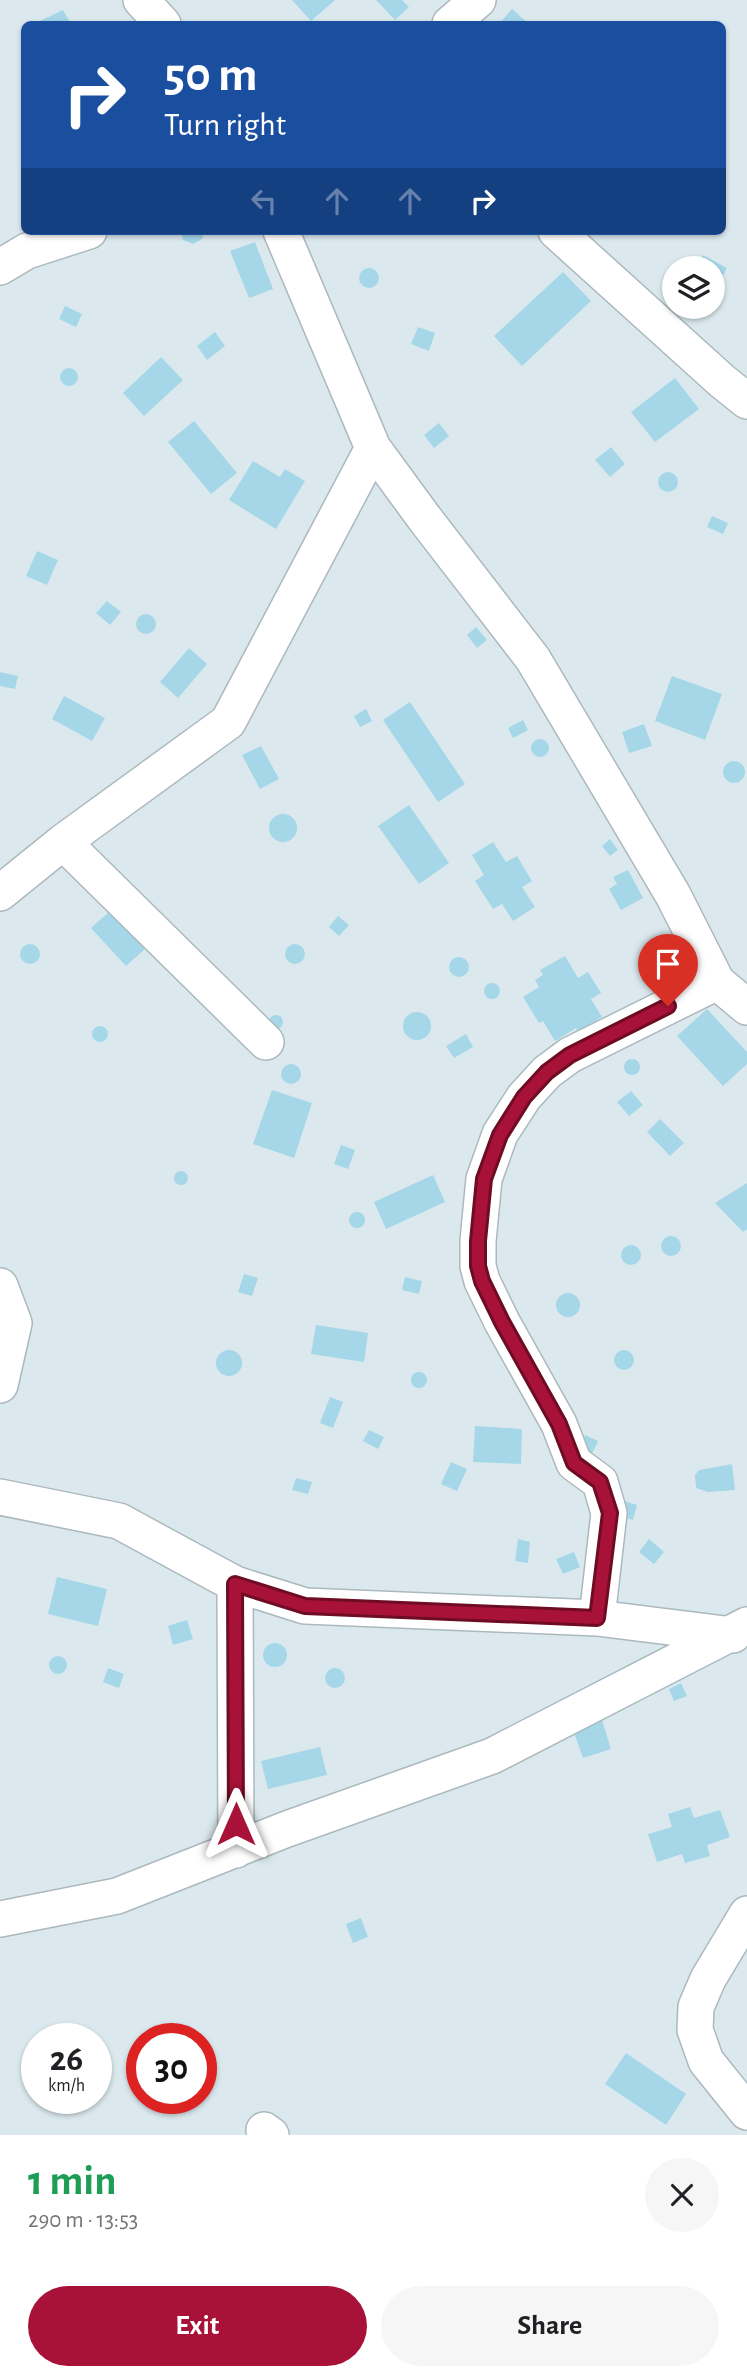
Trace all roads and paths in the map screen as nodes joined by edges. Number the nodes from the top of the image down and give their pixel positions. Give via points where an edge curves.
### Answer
1 (141, 0) edge
2 (478, 0) edge
3 (160, 21) edge
4 (454, 21) edge
5 (77, 235) edge
6 (283, 235) edge
7 (560, 235) edge
8 (0, 267) edge
9 (747, 401) edge
10 (373, 448) junction
11 (64, 842) junction
12 (0, 893) edge
13 (717, 982) junction
14 (747, 1007) edge
15 (266, 1042) dead end
16 (0, 1286) edge
17 (0, 1385) edge
18 (0, 1497) edge
19 (235, 1584) junction
20 (597, 1618) junction
21 (741, 1632) edge
22 (236, 1850) junction
23 (747, 1914) edge
24 (0, 1919) edge
25 (747, 2112) edge

1 - 3 street
2 - 4 street
5 - 8 street via 27,251
6 - 10 street
7 - 9 street
10 - 11 street via 228,722
10 - 13 street via 533,659 673,895
11 - 12 street
11 - 15 street
13 - 14 street
13 - 20 street via 570,1055 547,1072 500,1135 484,1179 478,1241 482,1281 559,1424 574,1463 600,1482 610,1513
16 - 17 street via 14,1323
18 - 19 street via 119,1521
19 - 20 street via 305,1606
19 - 22 street
20 - 21 street
21 - 22 street via 492,1756
22 - 24 street via 117,1896
23 - 25 street via 708,1979 696,2007 695,2030 706,2060

